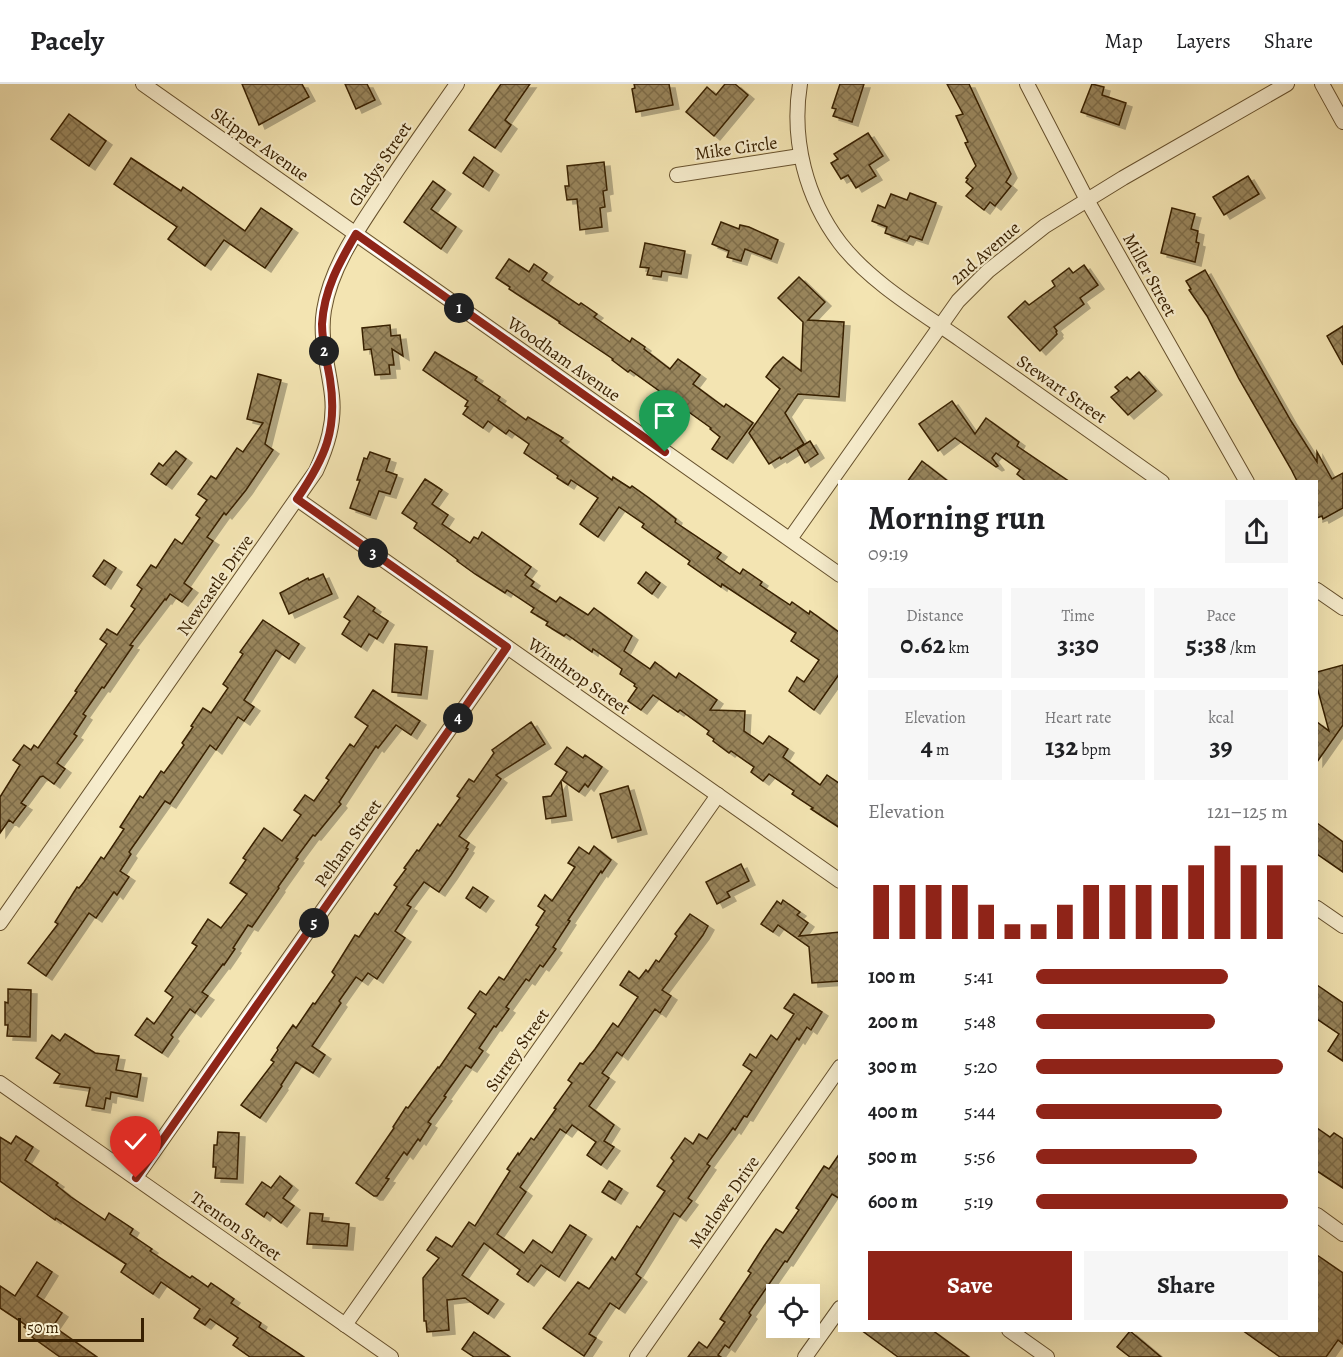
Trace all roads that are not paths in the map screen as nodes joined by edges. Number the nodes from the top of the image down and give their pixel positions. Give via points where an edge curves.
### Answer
1 (142, 84) edge
2 (457, 84) edge
3 (800, 84) edge
4 (1027, 84) edge
5 (1287, 84) edge
6 (1322, 84) edge
7 (1343, 122) edge
8 (800, 156) junction
9 (677, 174) dead end
10 (1087, 200) junction
11 (356, 234) junction
12 (940, 325) junction
13 (1159, 480) edge
14 (1246, 480) edge
15 (297, 499) junction
16 (790, 539) junction
17 (838, 573) edge
18 (1319, 596) edge
19 (1343, 608) edge
20 (507, 647) junction
21 (718, 795) junction
22 (838, 880) edge
23 (1318, 909) edge
24 (0, 923) edge
25 (1343, 926) edge
26 (838, 1070) edge
27 (0, 1083) edge
28 (136, 1178) junction
29 (1318, 1216) edge
30 (1343, 1234) edge
31 (838, 1311) edge
32 (345, 1325) junction
33 (1012, 1332) edge
34 (391, 1357) edge
35 (637, 1357) edge
36 (805, 1357) edge
37 (1047, 1357) edge

1 - 11 street, Skipper Avenue
2 - 11 street, Gladys Street
3 - 8 street, Stewart Street
4 - 10 street, Miller Street
5 - 10 street, 2nd Avenue
6 - 7 street
8 - 9 street, Mike Circle
8 - 12 street, Stewart Street via 815,200 840,243 879,280
10 - 12 street, 2nd Avenue via 1045,226 988,271
10 - 14 street, Miller Street
11 - 15 street, Newcastle Drive via 334,273 322,326 333,398 332,428 316,471
11 - 16 street, Woodham Avenue
12 - 13 street, Stewart Street
12 - 16 street, 2nd Avenue
15 - 20 street, Winthrop Street
15 - 24 street, Newcastle Drive
16 - 17 street, Woodham Avenue
18 - 19 street
20 - 21 street, Winthrop Street
20 - 28 street, Pelham Street
21 - 22 street, Winthrop Street
21 - 32 street, Surrey Street
23 - 25 street
26 - 35 street, Marlowe Drive
27 - 28 street, Trenton Street
28 - 32 street, Trenton Street
29 - 30 street
31 - 36 street
32 - 34 street, Trenton Street
33 - 37 street

